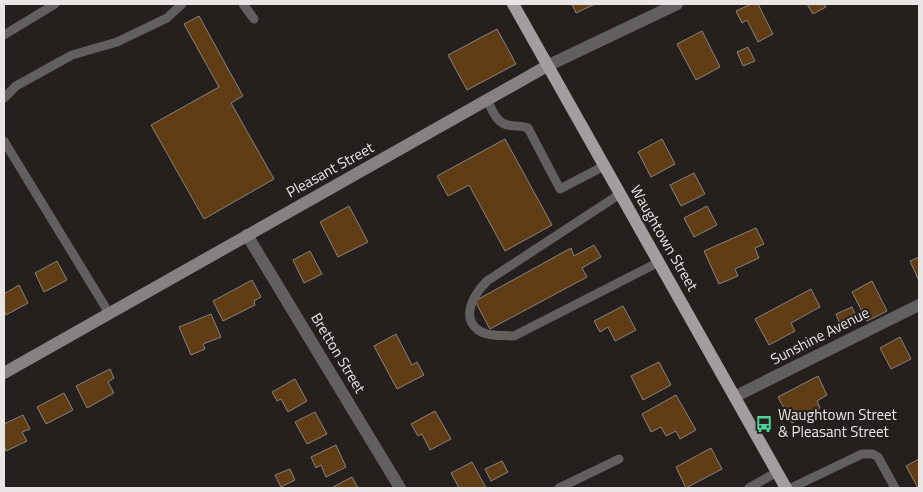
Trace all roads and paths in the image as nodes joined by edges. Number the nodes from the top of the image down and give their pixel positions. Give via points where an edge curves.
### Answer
1 (55, 4) edge
2 (182, 4) edge
3 (243, 4) edge
4 (513, 4) edge
5 (677, 4) edge
6 (254, 19) dead end
7 (4, 35) edge
8 (547, 66) junction
9 (4, 98) edge
10 (487, 100) junction
11 (4, 141) edge
12 (604, 166) junction
13 (620, 194) junction
14 (248, 235) junction
15 (659, 262) junction
16 (919, 305) edge
17 (109, 313) junction
18 (4, 373) edge
19 (736, 396) junction
20 (619, 459) dead end
21 (777, 472) junction
22 (400, 488) edge
23 (558, 488) edge
24 (749, 488) edge
25 (786, 488) edge
26 (791, 488) edge
27 (895, 488) edge

1 - 7 lane
2 - 9 lane via 167,18 117,42 72,55 16,86
3 - 6 lane
4 - 8 main road, Waughtown Street
5 - 8 street, Pleasant Street
8 - 10 street, Pleasant Street
8 - 12 main road, Waughtown Street
10 - 12 lane via 498,121 508,126 518,124 528,128 560,189
10 - 14 street, Pleasant Street
11 - 17 lane
12 - 13 main road, Waughtown Street
13 - 15 main road, Waughtown Street
13 - 15 lane via 487,281 476,292 470,311 472,323 479,331 514,336
14 - 17 street, Pleasant Street
14 - 22 street, Bretton Street
15 - 19 main road, Waughtown Street
16 - 19 street, Sunshine Avenue
17 - 18 street, Pleasant Street
19 - 21 main road, Waughtown Street
20 - 23 lane
21 - 24 lane
21 - 25 main road, Waughtown Street
26 - 27 lane via 862,454 873,454 878,457

